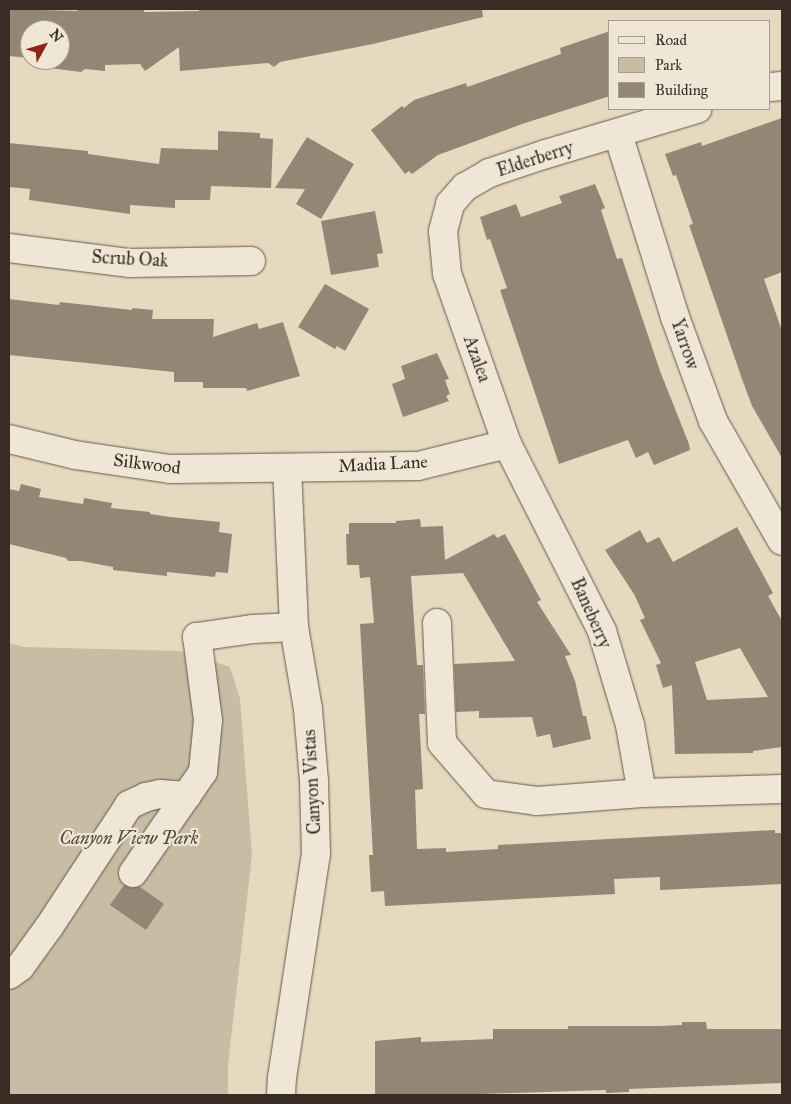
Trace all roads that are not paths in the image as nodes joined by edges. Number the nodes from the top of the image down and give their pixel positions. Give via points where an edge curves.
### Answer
1 (694, 110) edge
2 (618, 134) junction
3 (9, 248) edge
4 (251, 260) dead end
5 (447, 274) joint
6 (9, 439) edge
7 (507, 444) junction
8 (287, 468) junction
9 (782, 541) edge
10 (438, 623) dead end
11 (294, 627) junction
12 (782, 788) edge
13 (642, 793) junction
14 (187, 796) junction
15 (133, 873) dead end
16 (9, 975) edge
17 (281, 1095) edge

1 - 2 street, Elderberry
2 - 5 street, Elderberry via 546,154 497,171 465,187 450,204 443,231
2 - 9 street, Yarrow via 675,318 703,395 714,421
3 - 4 street, Scrub Oak via 130,263
5 - 7 street, Azalea
6 - 8 street, Silkwood via 75,454 170,469
7 - 8 street, Madia Lane via 418,466
7 - 13 street, Baneberry via 602,631 630,725
8 - 11 street, Canyon Vistas
10 - 13 street via 442,743 486,794 537,800
11 - 14 street via 197,637 208,720 203,772
11 - 17 street, Canyon Vistas via 308,709 316,854
12 - 13 street
14 - 15 street
14 - 16 street via 146,796 129,805 49,927 20,967

